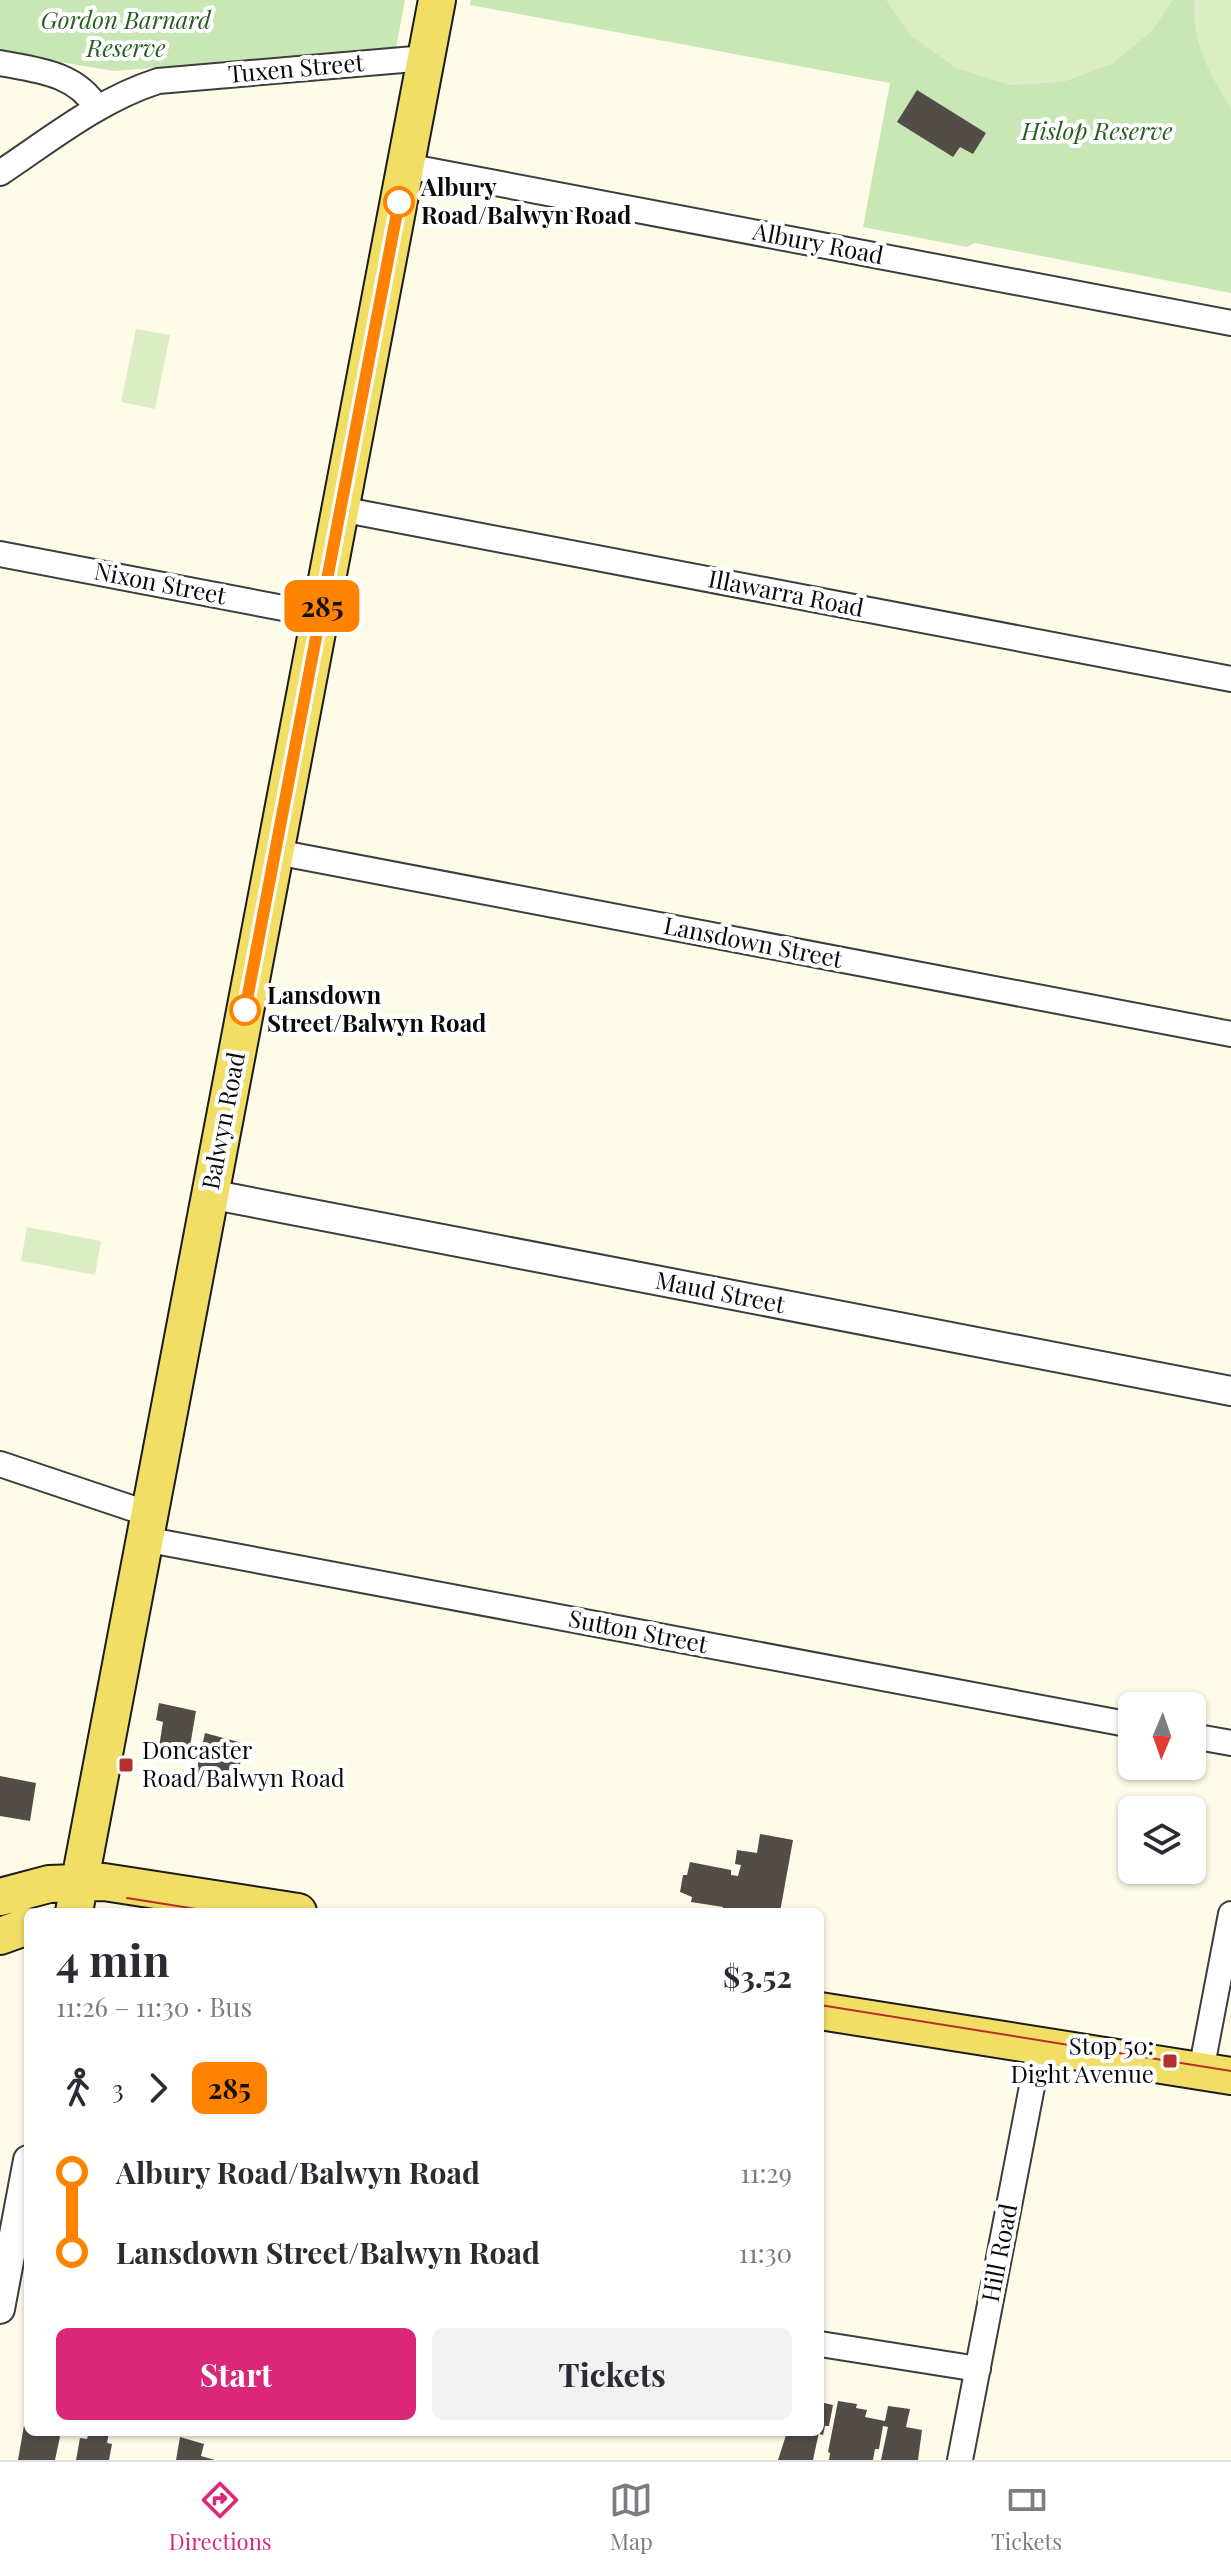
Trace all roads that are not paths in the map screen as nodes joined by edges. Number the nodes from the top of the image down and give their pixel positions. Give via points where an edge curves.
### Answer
1 (437, 0) edge
2 (426, 58) junction
3 (0, 63) edge
4 (97, 108) junction
5 (406, 166) junction
6 (0, 173) edge
7 (1231, 323) edge
8 (340, 509) junction
9 (0, 554) edge
10 (320, 615) junction
11 (1231, 679) edge
12 (276, 852) junction
13 (1231, 1034) edge
14 (209, 1194) junction
15 (1231, 1391) edge
16 (0, 1464) edge
17 (147, 1527) junction
18 (1118, 1722) edge
19 (1206, 1739) edge
20 (1231, 1743) edge
21 (0, 1897) edge
22 (76, 1897) edge
23 (274, 1908) edge
24 (1231, 1914) edge
25 (24, 1927) edge
26 (0, 1936) edge
27 (824, 2012) edge
28 (1040, 2045) junction
29 (1216, 2074) edge
30 (24, 2200) edge
31 (22, 2220) edge
32 (0, 2309) edge
33 (824, 2345) edge
34 (978, 2369) junction
35 (960, 2460) edge

1 - 2 main road, Balwyn Road
2 - 4 street, Tuxen Street via 158,81
2 - 5 main road, Balwyn Road
3 - 4 street via 75,83
4 - 6 street, Tuxen Street
5 - 7 street, Albury Road
5 - 8 main road, Balwyn Road
8 - 10 main road, Balwyn Road
8 - 11 street, Illawarra Road
9 - 10 street, Nixon Street
10 - 12 main road, Balwyn Road
12 - 13 street, Lansdown Street
12 - 14 main road, Balwyn Road
14 - 15 street, Maud Street
14 - 17 main road, Balwyn Road
16 - 17 street, Sutton Street
17 - 18 street, Sutton Street
17 - 22 main road, Balwyn Road
19 - 20 street
21 - 22 main road via 49,1884
22 - 23 main road via 121,1883
24 - 29 street
25 - 26 main road
27 - 28 main road
28 - 29 main road
28 - 34 street, Hill Road
30 - 31 street
31 - 32 street
33 - 34 street
34 - 35 street, Hill Road

